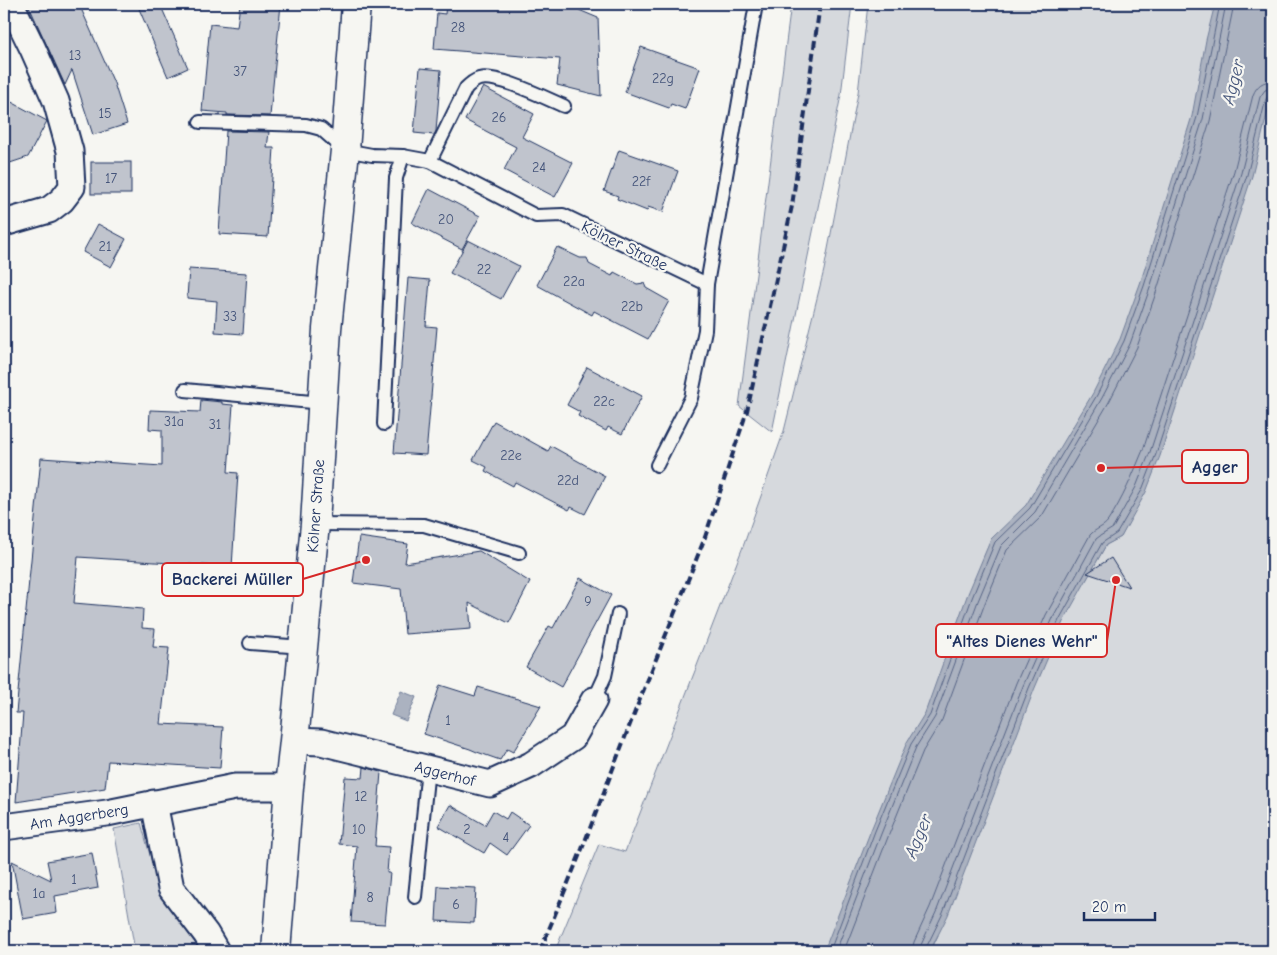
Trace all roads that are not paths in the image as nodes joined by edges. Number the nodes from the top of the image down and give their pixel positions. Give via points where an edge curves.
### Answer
1 (11, 4) edge
2 (356, 4) edge
3 (756, 4) edge
4 (564, 106) dead end
5 (200, 122) dead end
6 (345, 150) junction
7 (403, 156) junction
8 (430, 161) junction
9 (4, 223) edge
10 (707, 284) junction
11 (185, 390) dead end
12 (322, 403) junction
13 (384, 424) dead end
14 (657, 465) dead end
15 (315, 524) junction
16 (519, 553) dead end
17 (618, 614) dead end
18 (250, 644) dead end
19 (303, 647) junction
20 (594, 700) joint
21 (294, 741) junction
22 (428, 768) junction
23 (289, 788) junction
24 (154, 803) junction
25 (4, 827) edge
26 (415, 896) dead end
27 (216, 951) edge
28 (276, 951) edge

1 - 9 street via 56,101 70,151 72,187 49,210
2 - 6 main road, Kölner Straße
3 - 10 lane
4 - 8 lane via 506,82 481,79 473,82 466,88
5 - 6 lane via 306,125 321,128
6 - 7 lane, Kölner Straße
6 - 12 main road, Kölner Straße
7 - 8 lane, Kölner Straße
7 - 13 lane via 396,178
8 - 10 lane, Kölner Straße via 536,216 563,215
10 - 14 lane via 705,330 691,398
11 - 12 lane
12 - 15 main road, Kölner Straße
15 - 16 lane via 424,525
15 - 19 main road, Kölner Straße
17 - 20 lane via 605,676
18 - 19 lane
19 - 21 main road, Kölner Straße
20 - 22 street, Aggerhof via 573,737 531,765 490,784
21 - 22 street, Aggerhof via 321,742
21 - 23 main road, Kölner Straße
22 - 26 lane
23 - 24 street, Am Aggerberg via 235,787
23 - 28 main road, Kölner Straße
24 - 25 street, Am Aggerberg
24 - 27 street via 171,888

